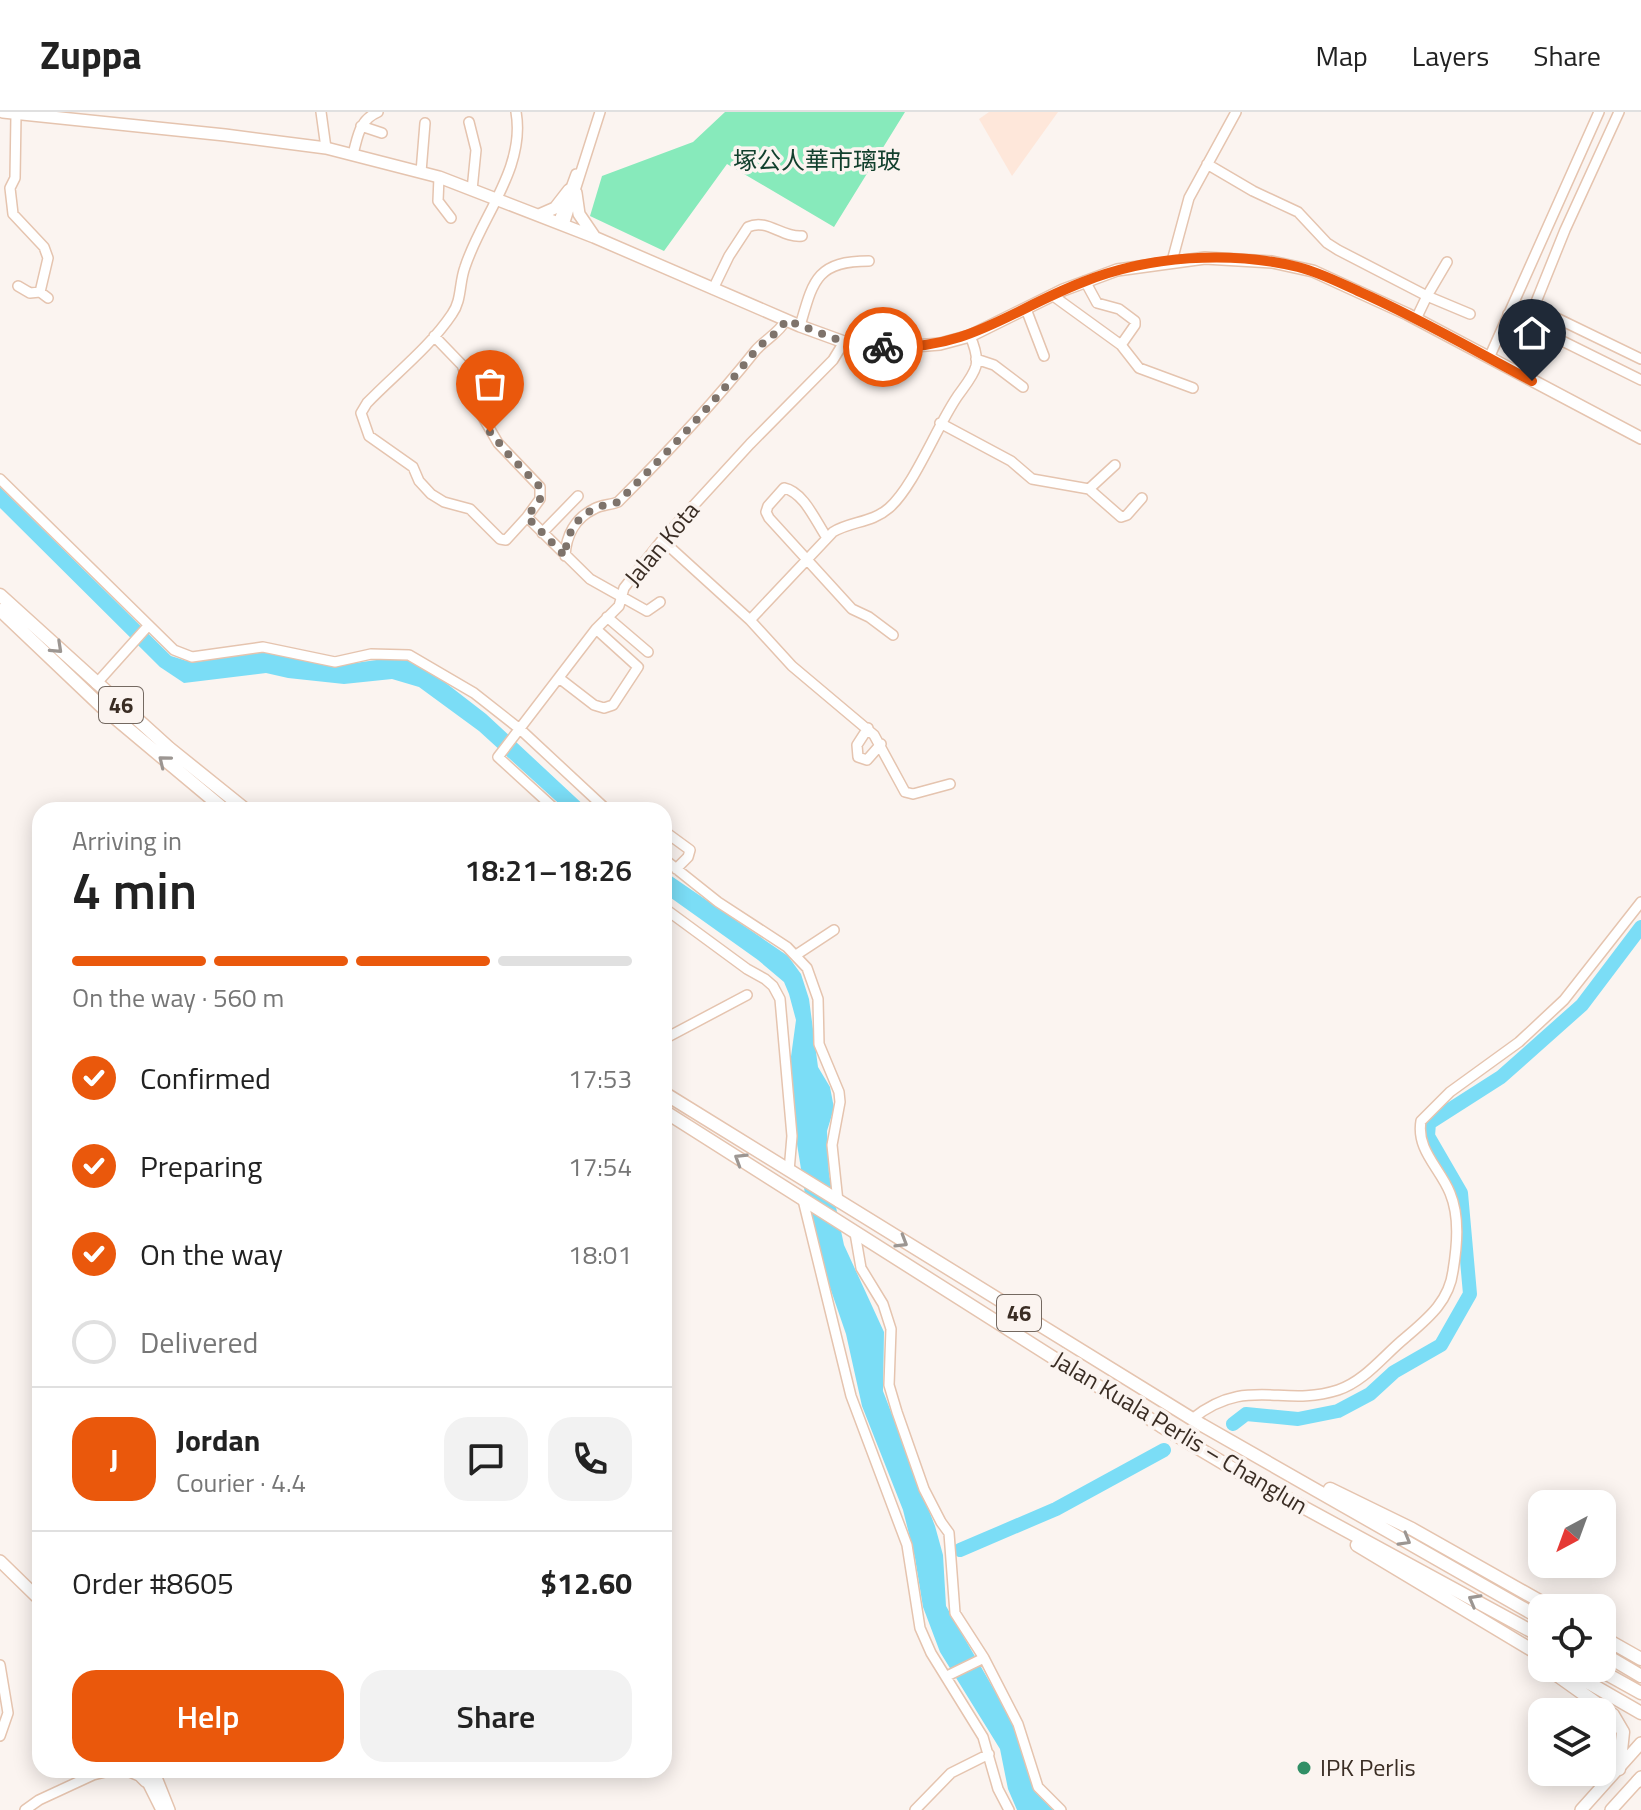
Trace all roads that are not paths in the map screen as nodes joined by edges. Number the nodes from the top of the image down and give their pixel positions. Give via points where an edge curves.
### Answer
1 (3, 112) edge
2 (321, 112) edge
3 (378, 112) edge
4 (516, 112) edge
5 (600, 112) edge
6 (1236, 112) edge
7 (1599, 112) edge
8 (1619, 112) edge
9 (16, 115) junction
10 (469, 122) dead end
11 (425, 123) dead end
12 (361, 126) junction
13 (382, 133) dead end
14 (326, 148) junction
15 (353, 154) junction
16 (1207, 164) junction
17 (421, 172) junction
18 (439, 177) junction
19 (5, 188) edge
20 (472, 190) junction
21 (573, 192) junction
22 (496, 199) junction
23 (539, 215) junction
24 (451, 218) dead end
25 (561, 224) junction
26 (802, 236) dead end
27 (594, 237) junction
28 (869, 261) dead end
29 (1172, 261) junction
30 (1447, 262) dead end
31 (1085, 281) junction
32 (18, 286) dead end
33 (713, 289) junction
34 (1052, 295) junction
35 (1427, 296) junction
36 (1026, 309) junction
37 (1470, 314) dead end
38 (1416, 319) junction
39 (786, 320) junction
40 (1506, 321) junction
41 (800, 326) junction
42 (434, 336) junction
43 (970, 336) junction
44 (844, 342) junction
45 (1121, 345) junction
46 (1044, 356) dead end
47 (1489, 358) junction
48 (976, 359) junction
49 (1641, 359) edge
50 (1641, 380) edge
51 (1023, 387) dead end
52 (1193, 388) dead end
53 (940, 423) junction
54 (1641, 438) edge
55 (1115, 465) dead end
56 (0, 479) edge
57 (1089, 489) junction
58 (578, 496) dead end
59 (1142, 498) dead end
60 (527, 517) junction
61 (542, 533) junction
62 (827, 538) junction
63 (662, 540) junction
64 (565, 556) junction
65 (807, 559) junction
66 (0, 595) edge
67 (622, 598) junction
68 (660, 602) dead end
69 (0, 610) edge
70 (607, 617) junction
71 (750, 620) junction
72 (0, 623) edge
73 (146, 627) junction
74 (596, 629) junction
75 (893, 635) dead end
76 (648, 652) dead end
77 (65, 674) junction
78 (559, 678) junction
79 (96, 684) junction
80 (868, 728) junction
81 (518, 734) junction
82 (881, 744) junction
83 (950, 784) dead end
84 (215, 802) edge
85 (236, 802) edge
86 (547, 802) edge
87 (598, 802) edge
88 (672, 837) edge
89 (672, 866) edge
90 (676, 869) junction
91 (1641, 902) edge
92 (672, 914) edge
93 (834, 930) dead end
94 (796, 955) junction
95 (747, 995) dead end
96 (672, 1035) edge
97 (672, 1098) edge
98 (672, 1116) edge
99 (792, 1173) junction
100 (804, 1200) junction
101 (837, 1202) junction
102 (854, 1232) junction
103 (1197, 1422) junction
104 (1230, 1440) junction
105 (1243, 1474) junction
106 (0, 1561) edge
107 (22, 1582) junction
108 (32, 1592) edge
109 (1528, 1594) edge
110 (32, 1596) edge
111 (1462, 1611) junction
112 (1528, 1611) edge
113 (1528, 1629) edge
114 (1616, 1644) edge
115 (1528, 1648) edge
116 (1528, 1655) edge
117 (1638, 1656) edge
118 (982, 1659) junction
119 (1616, 1661) edge
120 (0, 1665) edge
121 (950, 1675) junction
122 (1641, 1676) edge
123 (1616, 1679) edge
124 (1567, 1682) edge
125 (1587, 1682) edge
126 (1641, 1693) edge
127 (1641, 1713) edge
128 (0, 1736) edge
129 (1641, 1743) edge
130 (989, 1754) junction
131 (1619, 1769) junction
132 (86, 1778) edge
133 (140, 1778) edge
134 (146, 1778) edge
135 (156, 1778) edge
136 (1640, 1779) edge
137 (155, 1799) junction
138 (1006, 1809) edge
139 (25, 1810) edge
140 (162, 1810) edge
141 (169, 1810) edge
142 (915, 1810) edge
143 (1061, 1810) edge
144 (1581, 1810) edge
145 (1611, 1810) edge

1 - 9 main road
2 - 14 street
3 - 12 street
4 - 22 street via 517,148
5 - 21 street
6 - 16 street
7 - 40 street
8 - 49 street via 1536,302 1542,311
9 - 14 main road
9 - 19 street via 15,178
10 - 20 street via 476,150
11 - 17 street
12 - 13 street
12 - 15 street
14 - 15 main road
15 - 17 main road
16 - 29 street via 1189,198
16 - 35 street via 1298,212 1338,250
17 - 18 main road
18 - 20 main road
18 - 24 street via 437,197
19 - 32 street via 13,214 48,258 44,295
20 - 22 main road
21 - 23 main road
21 - 25 street
21 - 27 main road
22 - 23 main road
22 - 42 street via 466,264 457,305
23 - 25 main road
25 - 27 main road
26 - 33 street via 760,224 748,227
27 - 33 main road
28 - 41 street via 828,267 812,289
29 - 31 main road
29 - 38 main road via 1226,257 1298,267
30 - 35 street
31 - 34 main road
31 - 45 street via 1097,303 1135,321
33 - 39 main road
34 - 36 main road
34 - 45 street
35 - 37 street
35 - 38 street
36 - 43 main road
36 - 46 street
38 - 47 main road
39 - 41 main road
39 - 64 street via 618,502 597,507 581,519 567,538
40 - 47 street
40 - 50 street
41 - 44 main road
42 - 60 street via 462,365 498,443 540,487 540,499
42 - 60 street via 367,403 361,413 365,429 413,467 431,494 470,509 500,539 506,540
43 - 44 main road via 902,347
43 - 48 street
44 - 63 street, Jalan Kota via 833,360
45 - 52 street via 1142,370
47 - 54 main road
48 - 51 street via 994,365
48 - 53 street via 974,371
53 - 57 street via 1011,461 1032,479
53 - 62 street via 895,503 872,520 841,527
55 - 57 street
56 - 73 street
57 - 59 street via 1121,517
58 - 61 street
60 - 61 street
61 - 64 street
62 - 65 street
62 - 65 street via 805,504 784,488 766,512
63 - 67 street, Jalan Kota via 624,588
63 - 71 street
64 - 67 street
65 - 71 street
65 - 75 street via 852,609
66 -> 79 highway, 46
67 - 68 street via 647,611
67 - 70 street, Jalan Kota
69 - 77 highway, 46
70 - 74 street, Jalan Kota
70 - 76 street
71 - 80 street via 792,666
72 - 77 highway
73 - 79 street
73 - 81 street via 192,657 263,647 335,662 371,654 409,655 466,688
74 - 78 street, Jalan Kota
74 - 78 street via 638,667 613,705 594,705
84 -> 77 highway, 46
78 - 81 street, Jalan Kota
79 - 85 highway, 46
80 - 82 street
80 - 82 street via 857,745 858,757 867,760
81 - 86 street, Jalan Kota via 498,756
81 - 87 street
82 - 83 street via 905,792
88 - 90 street via 690,850
89 - 90 street
90 - 94 street
91 - 103 street via 1564,1000 1421,1121 1423,1145 1455,1213 1453,1275 1436,1309 1349,1385 1319,1394 1230,1397 1208,1407
92 - 99 street via 765,979 780,999
93 - 94 street
94 - 101 street via 816,990 819,1044 839,1092 832,1145
95 - 96 street
97 - 99 highway, Jalan Kuala Perlis – Changlun / 46
100 -> 98 highway, Jalan Kuala Perlis – Changlun / 46
99 - 101 highway, Jalan Kuala Perlis – Changlun / 46
100 - 102 highway, Jalan Kuala Perlis – Changlun / 46
100 - 121 street via 851,1396 907,1545 920,1628 931,1653
101 -> 103 highway, Jalan Kuala Perlis – Changlun / 46
102 - 105 highway, Jalan Kuala Perlis – Changlun / 46
102 - 118 street via 861,1268 891,1329 889,1385 897,1412 918,1475 949,1533 953,1607
103 - 104 highway, Jalan Kuala Perlis – Changlun / 46
104 - 109 highway via 1412,1529
104 -> 112 highway, Jalan Kuala Perlis – Changlun / 46
105 - 111 highway
113 -> 105 highway, Jalan Kuala Perlis – Changlun / 46
106 - 107 main road
107 - 108 main road
107 - 110 main road
111 - 115 highway
111 - 116 highway
114 - 117 highway
118 - 121 street
118 - 143 street via 1018,1724 1038,1787
119 - 122 highway
120 - 128 street via 8,1713
121 - 130 street
123 - 126 highway
124 - 131 highway via 1613,1715 1623,1732
125 - 127 highway
129 - 131 main road
130 - 138 street
130 - 142 street via 960,1767
131 - 144 main road
132 - 139 street
133 - 137 street
134 - 137 main road
135 - 141 main road
136 - 145 main road
137 - 140 main road

